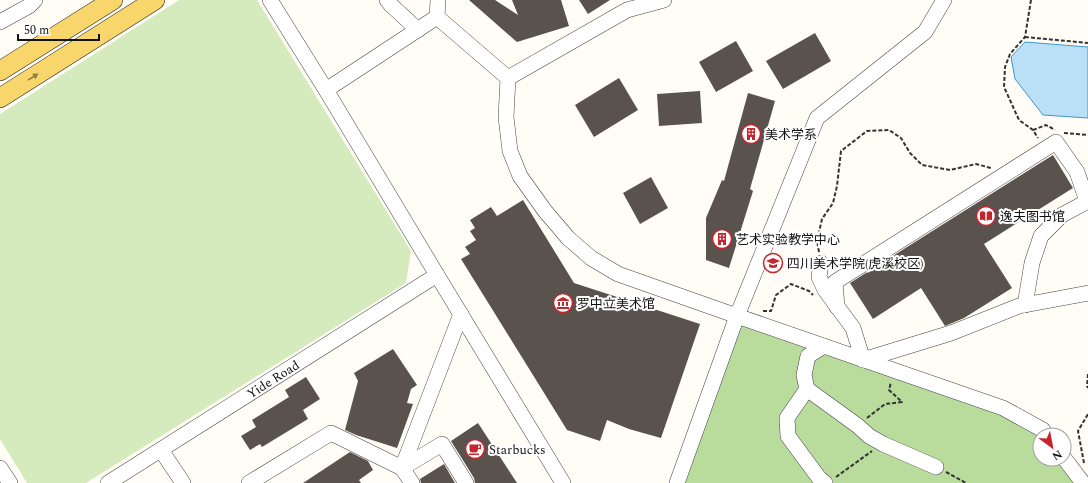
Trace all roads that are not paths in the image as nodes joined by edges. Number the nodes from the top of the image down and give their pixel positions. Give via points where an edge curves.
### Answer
1 (35, 0) edge
2 (113, 0) edge
3 (154, 0) edge
4 (270, 0) edge
5 (387, 0) edge
6 (438, 0) edge
7 (664, 0) edge
8 (944, 0) edge
9 (437, 17) junction
10 (0, 22) edge
11 (418, 30) junction
12 (0, 71) edge
13 (508, 78) junction
14 (326, 90) junction
15 (0, 98) edge
16 (1088, 201) edge
17 (820, 263) road end
18 (437, 274) junction
19 (1088, 293) edge
20 (1025, 305) junction
21 (837, 307) junction
22 (461, 314) junction
23 (741, 318) junction
24 (824, 346) junction
25 (863, 360) junction
26 (807, 389) junction
27 (1038, 427) edge
28 (161, 450) junction
29 (936, 467) road end
30 (1071, 467) edge
31 (0, 468) edge
32 (402, 468) junction
33 (255, 481) edge
34 (829, 481) edge
35 (562, 482) edge
36 (10, 483) edge
37 (108, 483) edge
38 (183, 483) edge
39 (412, 483) edge
40 (466, 483) edge
41 (677, 483) edge
42 (1083, 483) edge

1 - 10 street
2 - 12 main road
15 -> 3 main road
4 - 14 street
5 - 11 street
6 - 9 street
7 - 13 street via 627,10
8 - 23 street via 925,32 817,118
9 - 11 street
9 - 13 street
11 - 14 street
13 - 23 street via 506,117 510,151 520,176 568,238 591,258 618,274
14 - 18 street
16 - 20 street via 1062,215 1041,236 1032,263
16 - 21 street via 1077,172 1056,142 835,282
17 - 21 street via 819,277
18 - 22 street
18 - 28 street, Yide Road
19 - 20 street
20 - 25 street via 951,333
21 - 25 street via 853,328
22 - 32 street
22 - 35 street
23 - 24 street
23 - 41 street
24 - 25 street
24 - 26 street via 808,356 804,375
25 - 27 street via 1003,408
26 - 29 street via 869,436
26 - 34 street via 787,418 788,436 819,478
28 - 37 street, Yide Road
28 - 38 street
30 - 42 street
31 - 36 street
32 - 33 street via 331,433
32 - 39 street
32 - 40 street via 442,444

